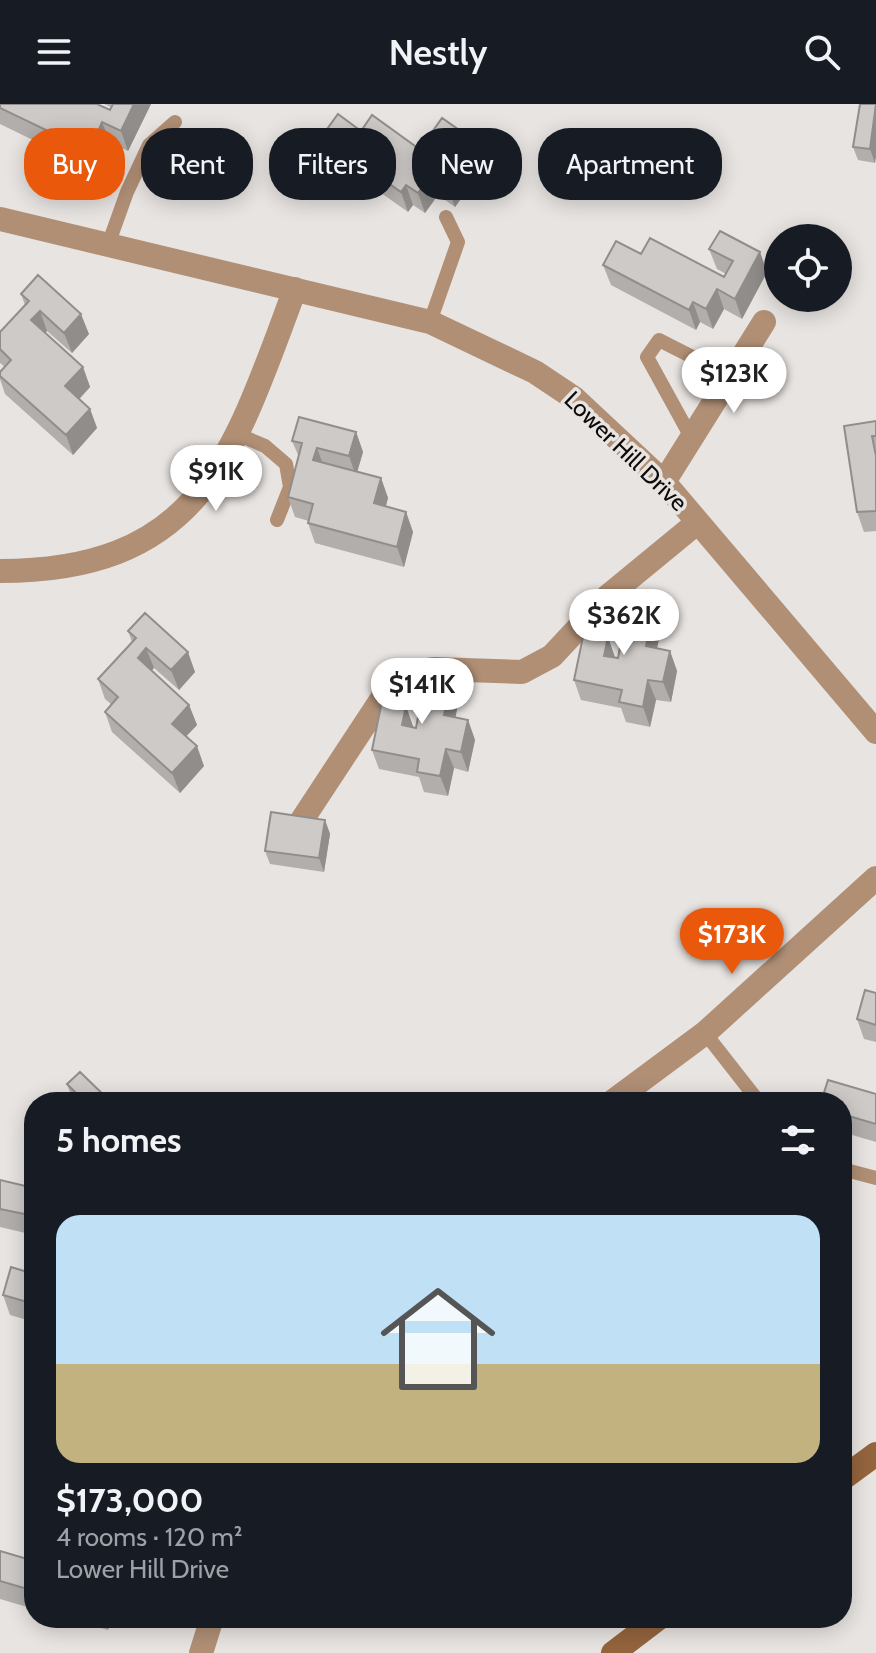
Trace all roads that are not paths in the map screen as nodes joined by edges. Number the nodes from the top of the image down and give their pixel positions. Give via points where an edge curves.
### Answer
1 (175, 122) dead end
2 (446, 217) dead end
3 (0, 219) edge
4 (108, 245) junction
5 (295, 289) junction
6 (430, 322) junction
7 (764, 322) dead end
8 (730, 376) junction
9 (237, 434) junction
10 (691, 437) junction
11 (664, 482) junction
12 (277, 520) dead end
13 (698, 522) junction
14 (0, 571) edge
15 (876, 732) edge
16 (302, 820) edge
17 (876, 878) edge
18 (705, 1033) junction
19 (625, 1092) edge
20 (751, 1092) edge
21 (852, 1172) edge
22 (876, 1178) edge
23 (876, 1454) edge
24 (852, 1472) edge
25 (209, 1628) edge
26 (646, 1628) edge
27 (201, 1653) edge
28 (613, 1653) edge

1 - 4 lane via 149,145
2 - 6 lane via 458,242
3 - 4 street, Lower Hill Drive
4 - 5 street, Lower Hill Drive
5 - 6 street, Lower Hill Drive
5 - 9 street
6 - 11 street, Lower Hill Drive via 524,366 574,398
7 - 8 street
8 - 10 street
8 - 10 lane via 659,340 647,357
9 - 12 lane via 265,446 286,464 290,487
9 - 14 street via 206,488 146,541 111,557
10 - 11 street
11 - 13 street, Lower Hill Drive
13 - 15 street, Lower Hill Drive
13 - 16 street via 608,596 552,656 522,672 435,669 398,674
17 - 18 street
18 - 19 street
18 - 20 lane
21 - 22 lane
23 - 24 street
25 - 27 street
26 - 28 street

